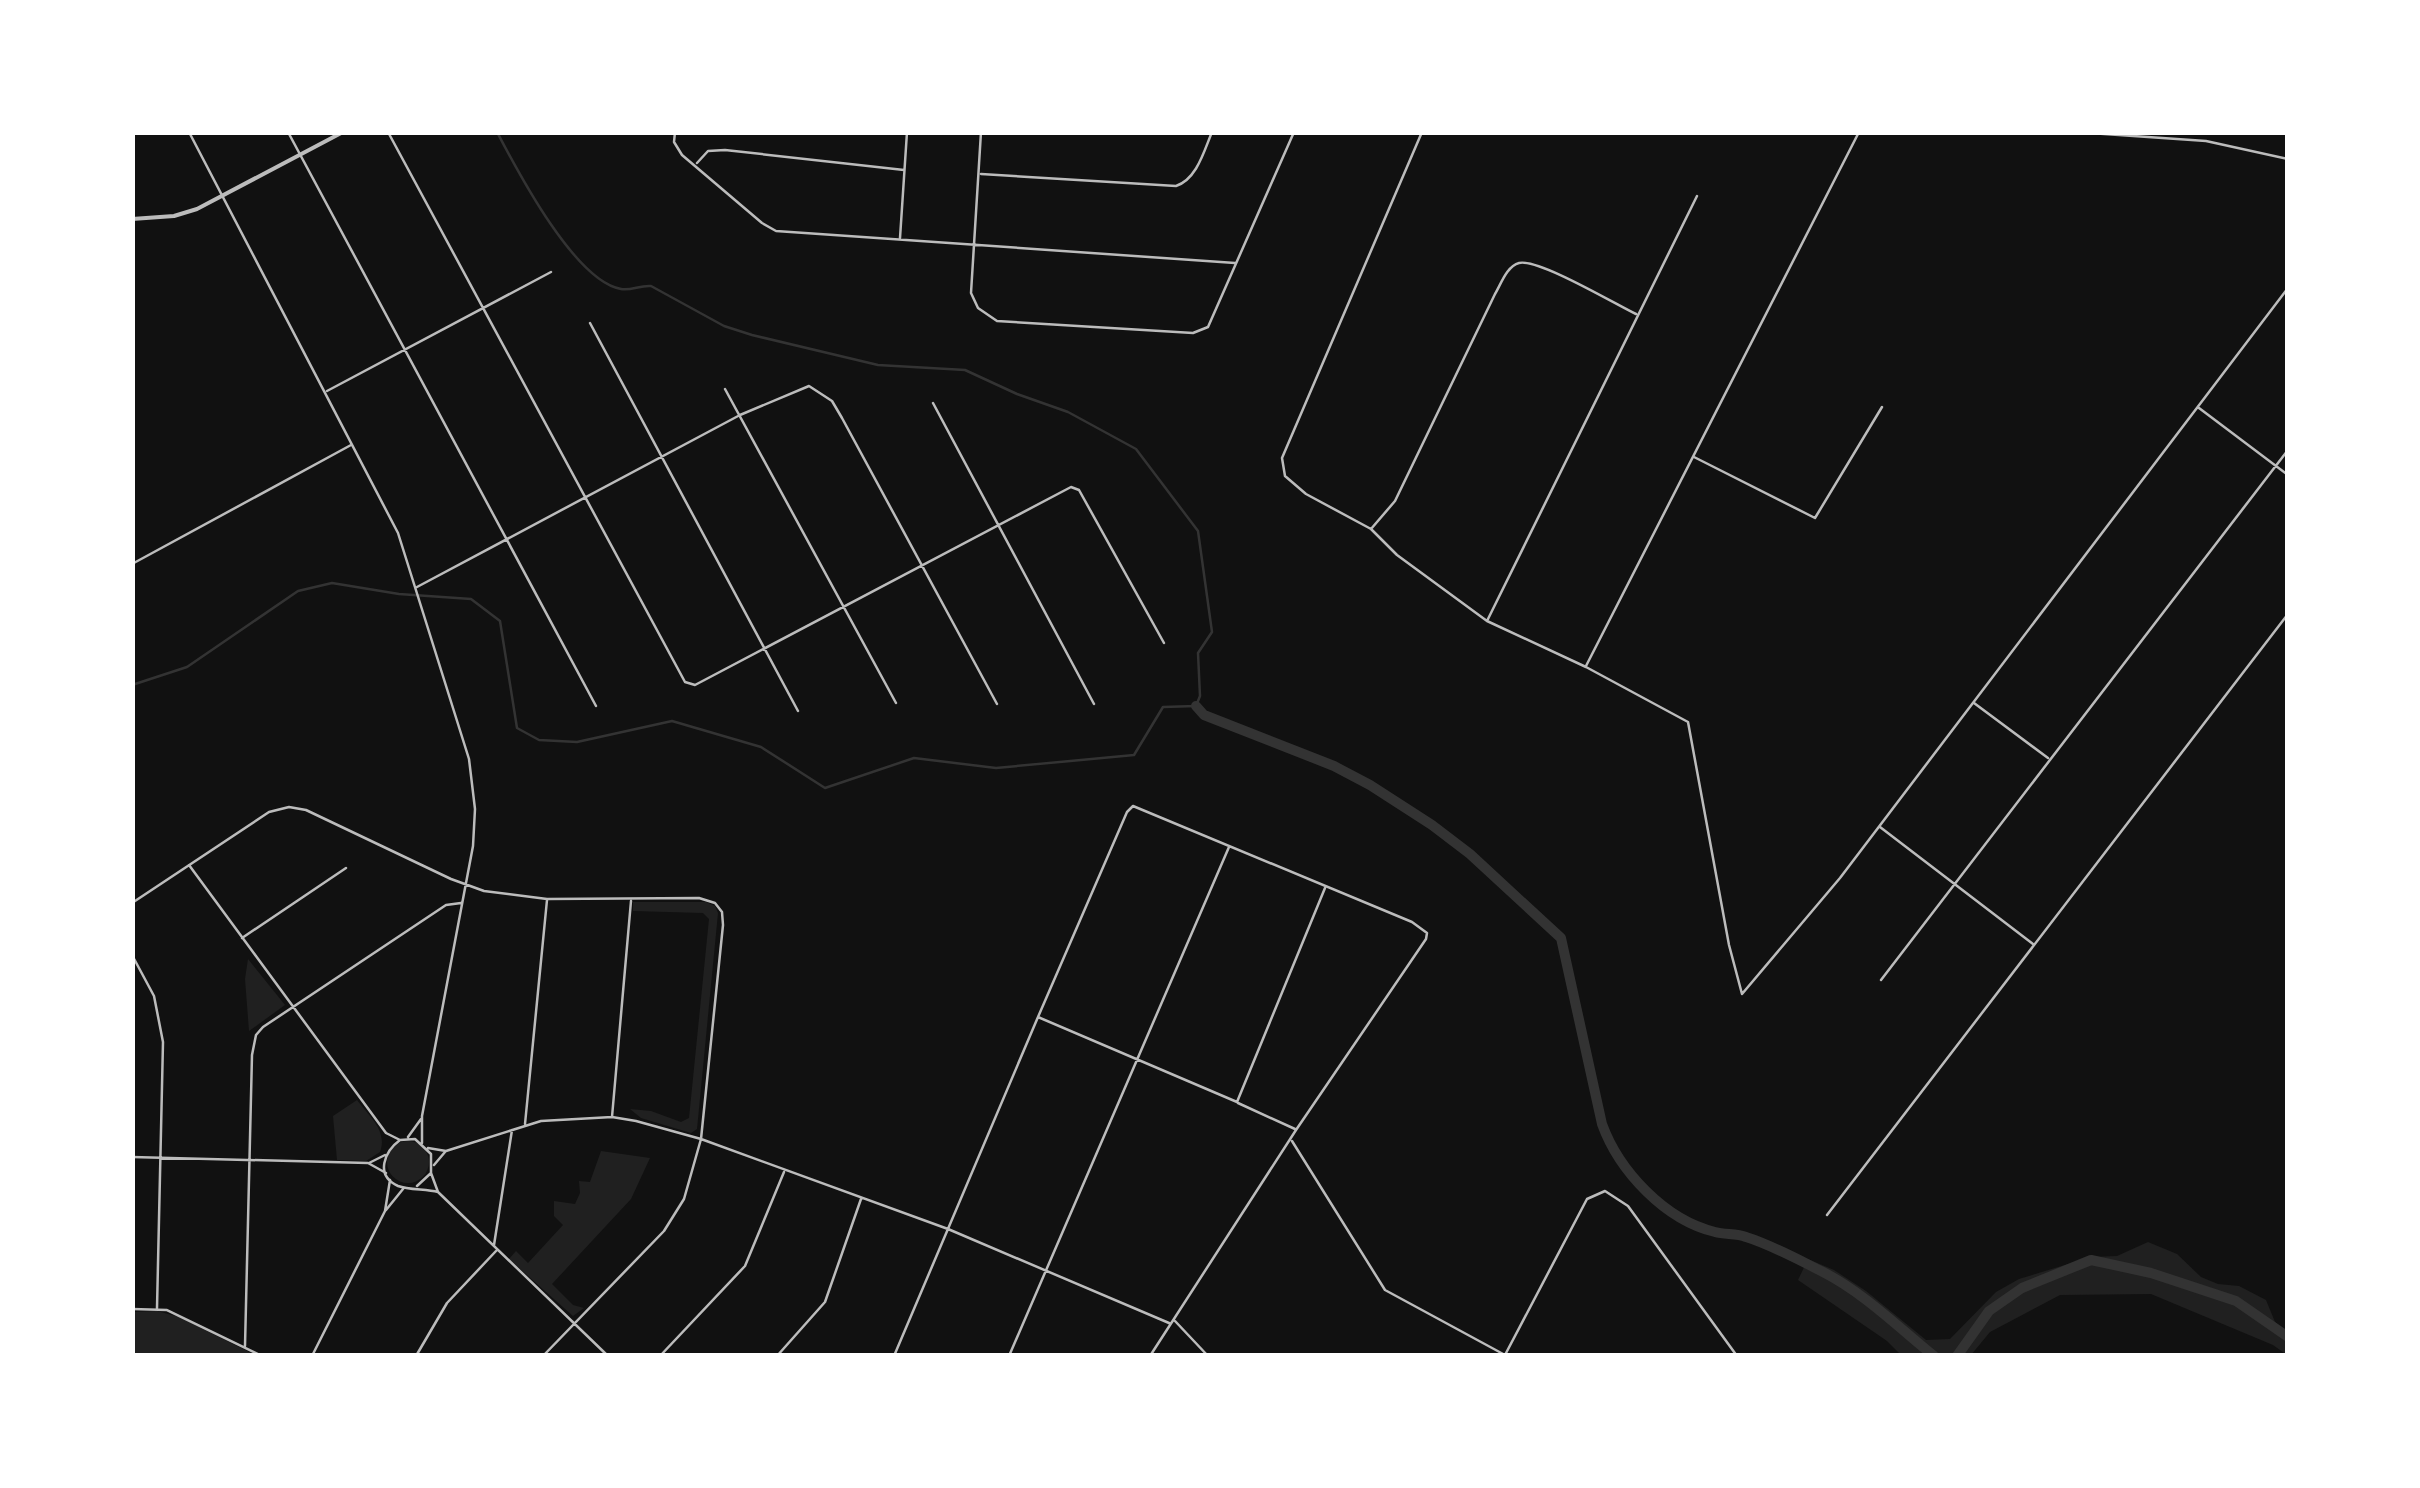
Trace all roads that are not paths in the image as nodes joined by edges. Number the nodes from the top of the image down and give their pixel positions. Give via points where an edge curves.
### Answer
1 (189, 132) edge
2 (288, 132) edge
3 (343, 132) edge
4 (388, 132) edge
5 (675, 132) edge
6 (907, 132) edge
7 (981, 132) edge
8 (1212, 132) edge
9 (1422, 132) edge
10 (1438, 132) edge
11 (1488, 132) edge
12 (1858, 132) edge
13 (2075, 132) edge
14 (1293, 133) edge
15 (300, 154) junction
16 (2288, 160) edge
17 (695, 166) junction
18 (904, 170) junction
19 (978, 173) junction
20 (224, 196) junction
21 (1697, 196) dead end
22 (132, 219) edge
23 (900, 240) junction
24 (972, 244) junction
25 (1237, 263) junction
26 (551, 272) dead end
27 (2288, 288) edge
28 (483, 306) junction
29 (1637, 315) junction
30 (590, 323) dead end
31 (406, 348) junction
32 (725, 389) dead end
33 (326, 392) junction
34 (933, 403) dead end
35 (1882, 407) dead end
36 (2197, 408) junction
37 (740, 416) junction
38 (352, 444) junction
39 (2288, 450) edge
40 (664, 457) junction
41 (1692, 457) junction
42 (2276, 466) junction
43 (2288, 476) edge
44 (585, 496) junction
45 (1000, 524) junction
46 (1371, 529) junction
47 (506, 540) junction
48 (922, 563) junction
49 (132, 564) edge
50 (416, 589) junction
51 (844, 608) junction
52 (2288, 614) edge
53 (1487, 622) junction
54 (1164, 643) dead end
55 (766, 649) junction
56 (1586, 667) junction
57 (896, 702) dead end
58 (1973, 702) junction
59 (997, 704) dead end
60 (1094, 704) dead end
61 (596, 706) dead end
62 (798, 711) dead end
63 (2050, 760) junction
64 (1879, 826) junction
65 (1229, 845) junction
66 (188, 865) junction
67 (346, 868) dead end
68 (466, 884) junction
69 (1955, 886) junction
70 (1326, 887) junction
71 (548, 898) junction
72 (632, 900) junction
73 (462, 902) junction
74 (132, 903) edge
75 (240, 939) junction
76 (2034, 946) junction
77 (132, 954) edge
78 (1882, 980) dead end
79 (293, 1006) junction
80 (1038, 1017) junction
81 (1138, 1059) junction
82 (1237, 1102) junction
83 (422, 1116) junction
84 (612, 1117) junction
85 (525, 1124) junction
86 (513, 1128) junction
87 (1296, 1130) junction
88 (386, 1133) junction
89 (407, 1138) junction
90 (400, 1140) junction
91 (701, 1140) junction
92 (1291, 1140) junction
93 (422, 1142) junction
94 (428, 1148) junction
95 (388, 1149) junction
96 (446, 1151) junction
97 (385, 1155) junction
98 (132, 1158) edge
99 (162, 1159) junction
100 (250, 1161) junction
101 (368, 1164) junction
102 (433, 1166) junction
103 (784, 1170) junction
104 (386, 1173) junction
105 (431, 1174) junction
106 (390, 1180) junction
107 (417, 1186) junction
108 (404, 1188) junction
109 (438, 1192) junction
110 (862, 1198) junction
111 (385, 1211) junction
112 (1827, 1215) dead end
113 (948, 1229) junction
114 (496, 1248) junction
115 (1046, 1270) junction
116 (157, 1308) junction
117 (132, 1309) edge
118 (1172, 1322) junction
119 (574, 1324) junction
120 (245, 1346) junction
121 (1508, 1350) junction
122 (1504, 1355) edge
123 (262, 1356) edge
124 (312, 1356) edge
125 (416, 1356) edge
126 (543, 1356) edge
127 (608, 1356) edge
128 (660, 1356) edge
129 (777, 1356) edge
130 (894, 1356) edge
131 (1009, 1356) edge
132 (1150, 1356) edge
133 (1208, 1356) edge
134 (1512, 1356) edge
135 (1737, 1356) edge

1 - 20 street
2 - 15 street
3 - 15 street
4 - 28 street
5 - 17 street via 674,142
6 - 18 street
7 - 19 street
8 - 19 street via 1193,174 1176,186
9 - 46 street via 1282,458 1294,486
10 - 11 street
12 - 41 street
13 - 16 street via 2206,141
14 - 25 street
15 - 20 street
15 - 31 street
17 - 18 street via 708,152 725,150
17 - 23 street via 776,230
18 - 23 street
19 - 24 street
20 - 22 street via 174,216
20 - 33 street
21 - 29 street
23 - 24 street
24 - 25 street
24 - 25 street via 971,294 992,319 1193,334 1208,327
26 - 28 street
27 - 36 street
28 - 31 street
28 - 44 street
29 - 46 street via 1540,266 1514,264 1395,500
29 - 53 street
30 - 40 street
31 - 33 street
31 - 47 street
32 - 37 street
33 - 38 street
34 - 45 street
35 - 41 street via 1815,518
36 - 42 street
36 - 58 street
37 - 40 street
37 - 48 street via 804,386 818,388 842,418
37 - 51 street
38 - 49 street
38 - 50 street via 398,533
39 - 42 street
40 - 44 street
40 - 55 street
41 - 56 street
42 - 43 street
42 - 63 street
44 - 47 street
44 - 55 street via 685,682 696,685
45 - 48 street
45 - 54 street via 1071,487 1080,490
45 - 60 street
46 - 53 street
47 - 50 street
47 - 61 street
48 - 51 street
48 - 59 street
50 - 68 street via 469,760 475,828
51 - 55 street
51 - 57 street
52 - 76 street
53 - 56 street
55 - 62 street
56 - 64 street via 1688,722 1742,994
58 - 63 street
58 - 64 street
63 - 69 street
64 - 69 street
65 - 70 street
65 - 80 street via 1140,806 1130,808
65 - 81 street
66 - 68 street via 270,812 297,807
66 - 74 street
66 - 75 street
67 - 75 street
68 - 71 street
68 - 73 street
69 - 76 street
69 - 78 street
70 - 82 street
70 - 87 street via 1423,927 1427,936
71 - 72 street
71 - 85 street
72 - 84 street
72 - 91 street via 699,898 716,902 723,917
73 - 79 street via 446,905
73 - 83 street
75 - 79 street
76 - 112 street
77 - 99 street via 154,996 164,1042
79 - 88 street
79 - 100 street via 254,1041
80 - 81 street
80 - 113 street
81 - 82 street
81 - 115 street
82 - 87 street
83 - 89 street
83 - 93 street
84 - 85 street
84 - 91 street
85 - 86 street
86 - 96 street
86 - 114 street
87 - 92 street
88 - 90 street
88 - 95 street
89 - 90 street
89 - 93 street
90 - 95 street
91 - 103 street
91 - 119 street via 672,1220
92 - 118 street
92 - 122 street via 1385,1290
93 - 94 street
94 - 96 street
94 - 102 street
95 - 97 street
96 - 102 street
97 - 101 street
97 - 104 street
98 - 99 street
99 - 100 street
99 - 116 street
100 - 101 street
100 - 120 street
101 - 104 street
102 - 105 street
103 - 110 street
103 - 128 street via 745,1266
104 - 106 street
105 - 107 street
105 - 109 street
106 - 108 street
106 - 111 street
107 - 108 street
107 - 109 street
108 - 111 street
109 - 114 street
110 - 113 street
110 - 129 street via 824,1302
111 - 124 street
113 - 115 street
113 - 130 street
114 - 119 street
114 - 125 street via 447,1303
115 - 118 street
115 - 131 street
116 - 117 street
116 - 120 street
118 - 132 street
118 - 133 street
119 - 126 street
119 - 127 street
120 - 123 street
121 - 122 street
121 - 134 street
121 - 135 street via 1588,1198 1604,1192 1628,1206

